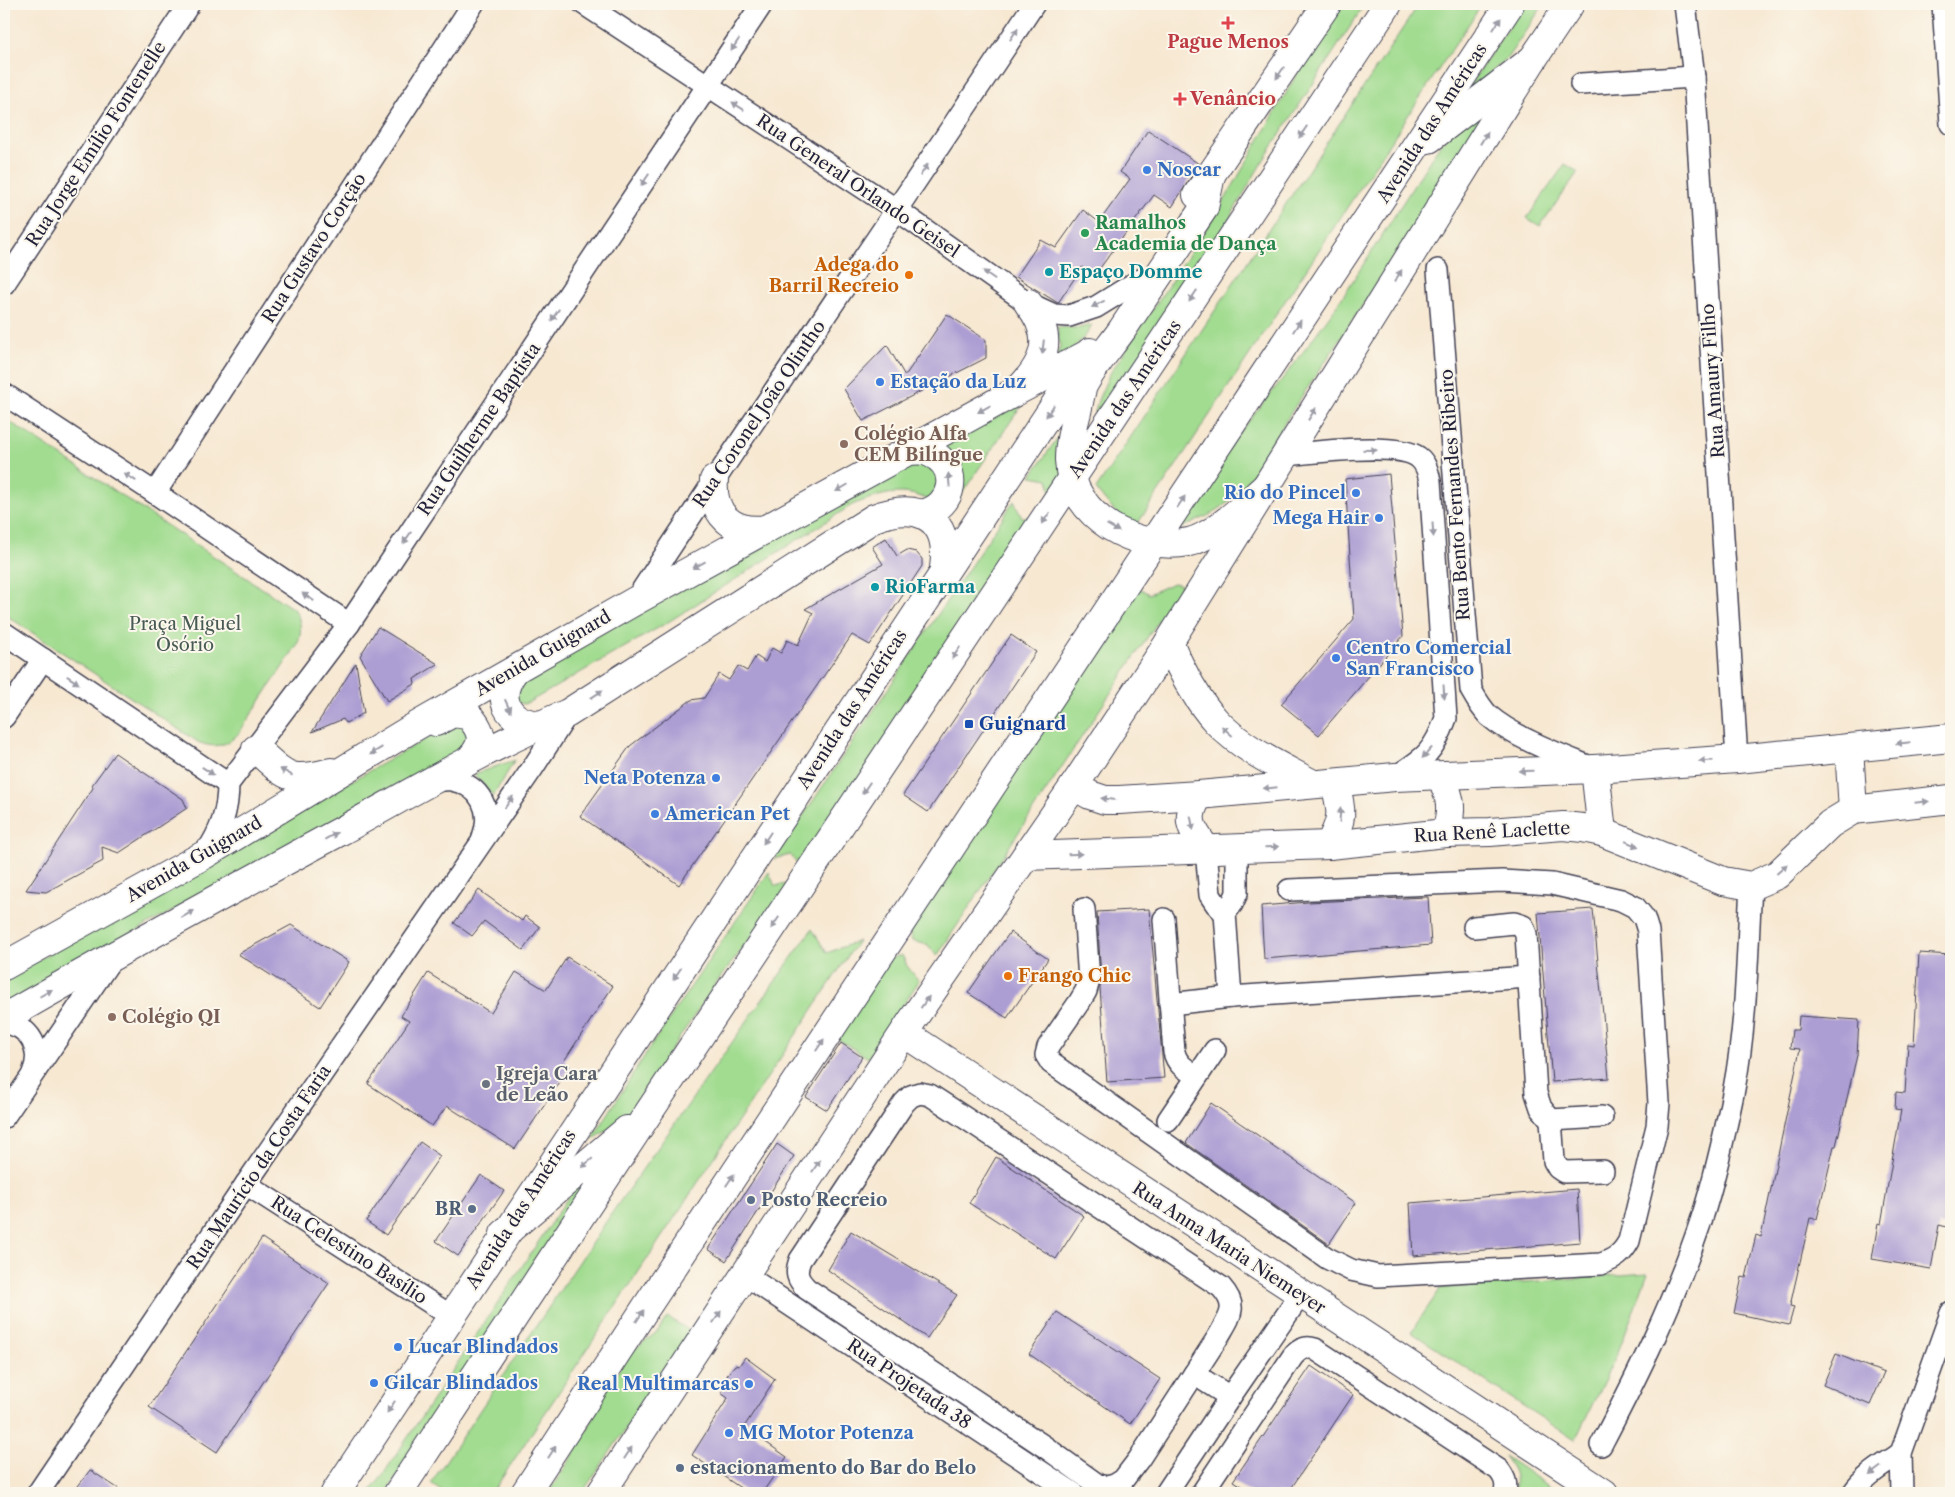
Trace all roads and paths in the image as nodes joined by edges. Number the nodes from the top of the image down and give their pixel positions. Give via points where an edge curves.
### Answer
1 (188, 4) edge
2 (473, 4) edge
3 (584, 4) edge
4 (762, 4) edge
5 (1034, 4) edge
6 (1327, 4) edge
7 (1374, 4) edge
8 (1388, 4) edge
9 (1510, 4) edge
10 (1570, 4) edge
11 (1685, 4) edge
12 (1943, 4) edge
13 (1533, 59) junction
14 (1694, 77) junction
15 (1581, 84) dead end
16 (708, 86) junction
17 (1326, 99) junction
18 (1951, 124) edge
19 (1412, 152) junction
20 (1211, 175) junction
21 (898, 210) junction
22 (1438, 270) dead end
23 (1140, 280) junction
24 (4, 284) edge
25 (1028, 302) junction
26 (1089, 354) junction
27 (1017, 391) junction
28 (4, 394) edge
29 (906, 451) junction
30 (1287, 455) junction
31 (1073, 477) junction
32 (714, 480) junction
33 (1268, 485) junction
34 (155, 493) junction
35 (922, 514) junction
36 (766, 529) junction
37 (1154, 542) junction
38 (944, 568) junction
39 (634, 601) junction
40 (349, 624) junction
41 (4, 633) edge
42 (1169, 642) junction
43 (43, 660) junction
44 (515, 670) junction
45 (568, 713) junction
46 (4, 717) edge
47 (540, 725) junction
48 (411, 730) junction
49 (1951, 738) edge
50 (1849, 748) junction
51 (256, 749) junction
52 (1737, 758) junction
53 (467, 762) junction
54 (349, 767) junction
55 (1595, 769) junction
56 (1440, 776) junction
57 (1395, 777) junction
58 (431, 782) junction
59 (1324, 783) junction
60 (228, 784) junction
61 (1074, 786) junction
62 (1199, 795) junction
63 (1951, 799) edge
64 (1853, 810) junction
65 (1602, 832) junction
66 (1446, 833) junction
67 (481, 842) junction
68 (1329, 845) junction
69 (1237, 848) junction
70 (1206, 849) junction
71 (204, 854) junction
72 (1026, 856) junction
73 (1751, 886) junction
74 (1290, 890) dead end
75 (1084, 909) dead end
76 (1225, 913) junction
77 (1164, 920) dead end
78 (1474, 927) dead end
79 (115, 953) junction
80 (4, 966) edge
81 (1529, 978) junction
82 (1231, 997) junction
83 (1170, 1004) junction
84 (4, 1018) edge
85 (4, 1024) edge
86 (904, 1033) junction
87 (1215, 1050) dead end
88 (32, 1076) junction
89 (1197, 1076) junction
90 (651, 1109) junction
91 (4, 1117) edge
92 (1602, 1117) dead end
93 (1168, 1120) dead end
94 (1551, 1120) junction
95 (1602, 1171) dead end
96 (246, 1184) junction
97 (504, 1234) junction
98 (745, 1275) junction
99 (1301, 1294) junction
100 (1951, 1313) edge
101 (451, 1316) junction
102 (1194, 1374) junction
103 (1230, 1397) junction
104 (1601, 1445) dead end
105 (1902, 1453) junction
106 (1182, 1471) junction
107 (530, 1488) edge
108 (1204, 1490) edge
109 (38, 1493) edge
110 (335, 1493) edge
111 (398, 1493) edge
112 (601, 1493) edge
113 (1073, 1493) edge
114 (1166, 1493) edge
115 (1505, 1493) edge
116 (1604, 1493) edge
117 (1853, 1493) edge
118 (1902, 1493) edge

1 - 24 street, Rua Jorge Emílio Fontenelle
2 - 34 street, Rua Gustavo Corção
3 - 16 street, Rua General Orlando Geisel
4 -> 16 street, Rua Guilherme Baptista
21 -> 5 street, Rua Coronel João Olintho
6 -> 20 main road, Avenida das Américas
7 - 17 main road via 1332,67 1327,78
8 - 17 main road, Avenida das Américas
19 -> 9 main road, Avenida das Américas
10 - 13 main road
11 - 14 street, Rua Amaury Filho
12 - 18 street
13 - 19 main road
30 -> 13 main road
14 - 15 street
14 - 52 street, Rua Amaury Filho
21 -> 16 street, Rua General Orlando Geisel
16 -> 40 street, Rua Guilherme Baptista
17 -> 31 main road, Avenida das Américas
37 -> 19 main road, Avenida das Américas
20 - 23 main road, Avenida das Américas
20 - 31 main road via 1204,208 1083,387 1069,461
25 -> 21 street, Rua General Orlando Geisel
21 - 32 street, Rua Coronel João Olintho
22 - 55 street, Rua Bento Fernandes Ribeiro via 1471,690 1490,716 1509,729
23 -> 25 street, Rua General Orlando Geisel via 1096,306 1069,316 1054,315
23 - 26 main road, Avenida das Américas
25 -> 27 main road via 1044,330 1044,347 1040,362
26 - 27 main road, Avenida Guignard
26 -> 38 main road, Avenida das Américas
27 -> 29 main road, Avenida Guignard
34 -> 28 street
35 -> 29 main road via 941,505 948,494 951,483 948,471 930,453
29 -> 36 main road, Avenida Guignard
30 - 33 main road
30 -> 57 street, Rua Bento Fernandes Ribeiro via 1333,449 1406,451 1419,457 1427,468 1446,718 1431,751
31 -> 37 main road via 1088,508 1099,519 1136,539
31 -> 90 main road, Avenida das Américas
32 - 36 main road via 712,492 722,515 742,529
32 - 39 street, Rua Coronel João Olintho
33 - 37 main road via 1213,531 1190,542
33 - 42 main road
40 -> 34 street
35 - 38 main road via 936,525 944,537
45 -> 35 main road via 874,518 904,510
36 -> 39 main road, Avenida Guignard
107 -> 37 main road, Avenida das Américas via 661,1284
38 -> 97 main road, Avenida das Américas
39 - 44 main road, Avenida Guignard
40 - 51 street, Rua Guilherme Baptista
41 - 43 street
59 -> 42 main road via 1275,764 1232,736 1202,704
42 - 61 main road
43 - 46 street
43 -> 60 street
44 -> 47 main road via 505,687 507,707 515,718 527,724
44 - 48 main road, Avenida Guignard
45 - 47 main road
67 -> 45 street, Rua Maurício da Costa Faria
47 - 53 main road
48 - 53 main road via 422,729 453,713 468,715 478,725 481,738 478,752
48 -> 54 main road, Avenida Guignard
49 -> 50 main road
50 - 52 main road
50 - 64 main road
54 -> 51 main road via 300,778 285,774
51 - 60 street, Rua Guilherme Baptista
52 -> 55 main road
53 - 58 main road
54 - 71 main road, Avenida Guignard
55 -> 56 main road
55 - 65 main road
56 - 57 main road
56 - 66 main road via 1452,808
57 - 59 main road
58 - 67 street, Rua Maurício da Costa Faria via 450,779 466,784 479,795 486,810 487,826
79 -> 58 main road
59 -> 62 main road
68 -> 59 main road via 1341,818 1340,806
60 - 71 street via 224,822
62 -> 61 main road via 1105,800
61 - 72 main road
62 -> 70 main road via 1189,819
64 -> 63 main road
73 -> 64 main road via 1777,875 1830,824
65 - 66 main road, Rua Renê Laclette via 1563,826
65 -> 73 main road, Rua Renê Laclette via 1723,881
66 - 68 main road, Rua Renê Laclette
67 - 96 street, Rua Maurício da Costa Faria
69 -> 68 main road, Rua Renê Laclette
69 - 70 main road, Rua Renê Laclette
69 - 76 street via 1237,893
72 -> 70 main road, Rua Renê Laclette
70 - 76 street via 1210,895
71 - 80 main road, Avenida Guignard
86 -> 72 main road
73 - 104 street via 1744,1021 1734,1088 1719,1154 1701,1221 1672,1296
74 - 75 street via 1502,881 1552,884 1621,900 1644,918 1648,931 1660,1103 1658,1126 1629,1241 1623,1252 1614,1260 1601,1264 1378,1276 1351,1270 1327,1258 1051,1064 1046,1055 1048,1047 1088,985
76 - 82 street
77 - 83 street
78 - 81 street via 1514,923 1523,926
84 -> 79 main road
79 - 88 street
81 - 82 street
81 - 94 street via 1536,1093 1541,1108
82 - 83 street
83 - 89 street via 1176,1060
85 - 88 street via 21,1028 35,1044 36,1066
98 -> 86 main road
86 - 99 main road, Rua Anna Maria Niemeyer
87 - 89 street
88 - 91 street
89 - 93 street
90 -> 97 main road
90 - 111 main road, Avenida das Américas
92 - 94 street
94 - 95 street via 1554,1161 1558,1168 1564,1172
96 - 101 street, Rua Celestino Basílio
96 - 109 street, Rua Maurício da Costa Faria
97 - 101 main road, Avenida das Américas
112 -> 98 main road
98 - 113 street, Rua Projetada 38
99 - 103 street
99 - 116 main road, Rua Anna Maria Niemeyer
100 - 105 street
101 -> 110 main road, Avenida das Américas
102 - 102 street via 1123,1480 1107,1487 807,1288 796,1271 800,1260 904,1104 911,1096 920,1093 930,1095 1229,1295 1230,1317
102 - 103 street
103 - 106 street
105 -> 117 street via 1874,1471
105 - 118 street
106 - 108 street
106 - 114 street
108 - 115 street via 1293,1356 1306,1347 1315,1349 1499,1470 1507,1485

